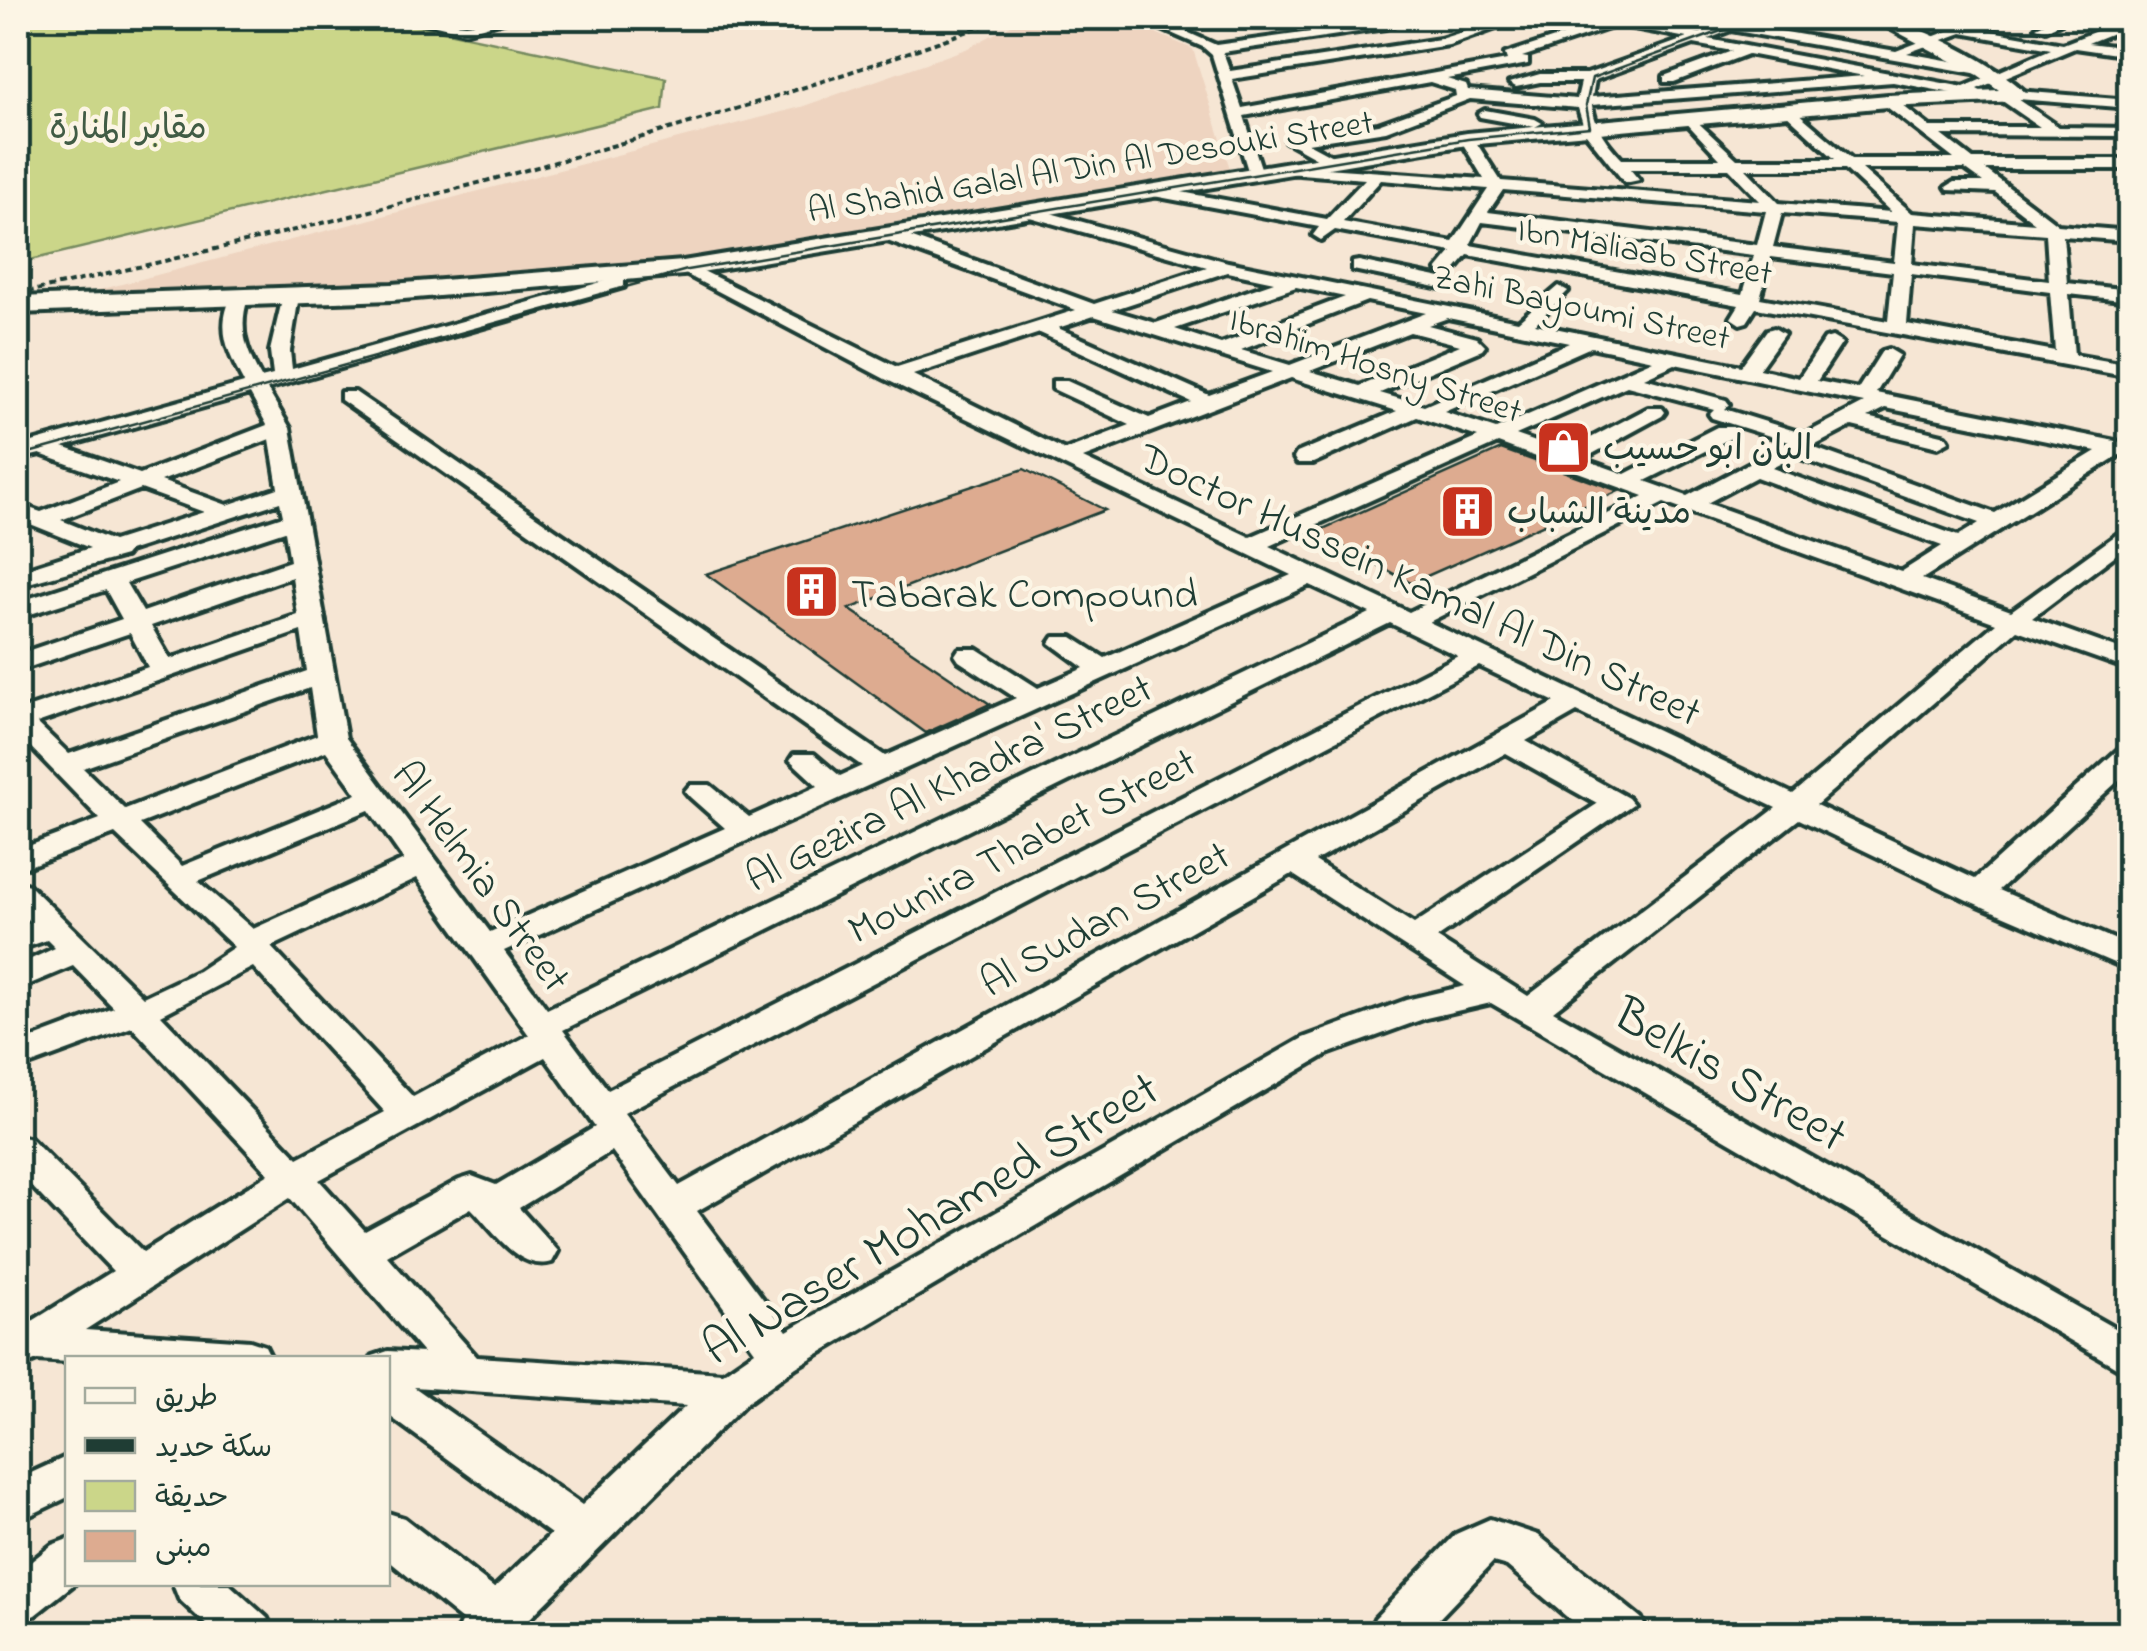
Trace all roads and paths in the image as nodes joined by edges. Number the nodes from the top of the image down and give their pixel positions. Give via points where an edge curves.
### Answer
1 (413, 18) edge
2 (508, 18) edge
3 (1143, 18) edge
4 (1251, 18) edge
5 (1344, 18) edge
6 (1408, 18) edge
7 (1518, 18) edge
8 (1572, 18) edge
9 (1752, 18) edge
10 (1991, 18) edge
11 (2062, 19) edge
12 (1621, 20) edge
13 (2008, 21) dead end
14 (2130, 21) edge
15 (2025, 24) dead end
16 (1877, 25) edge
17 (1730, 26) junction
18 (1166, 27) junction
19 (2042, 27) junction
20 (1960, 30) junction
21 (1417, 33) dead end
22 (2093, 36) junction
23 (1191, 38) junction
24 (1697, 38) junction
25 (1929, 41) junction
26 (2068, 46) junction
27 (1746, 50) junction
28 (1983, 50) dead end
29 (2130, 52) edge
30 (1653, 53) junction
31 (2000, 54) dead end
32 (1893, 55) junction
33 (1446, 58) dead end
34 (2035, 60) junction
35 (1427, 61) dead end
36 (1220, 62) junction
37 (1710, 64) junction
38 (1824, 65) junction
39 (1768, 70) dead end
40 (1852, 70) junction
41 (1740, 71) junction
42 (1556, 77) junction
43 (1431, 78) junction
44 (1892, 78) junction
45 (1669, 79) junction
46 (1639, 80) junction
47 (1516, 83) dead end
48 (1783, 86) junction
49 (1990, 87) junction
50 (1364, 90) junction
51 (1250, 91) dead end
52 (1230, 94) junction
53 (1460, 94) junction
54 (1588, 95) junction
55 (1674, 95) junction
56 (1392, 100) junction
57 (1888, 101) junction
58 (2130, 104) edge
59 (1828, 106) junction
60 (1790, 110) junction
61 (1485, 114) dead end
62 (1717, 116) junction
63 (1536, 118) junction
64 (1689, 118) junction
65 (1238, 120) junction
66 (1366, 130) junction
67 (1927, 131) junction
68 (2056, 131) junction
69 (2130, 132) edge
70 (1467, 138) junction
71 (1406, 148) junction
72 (1331, 161) junction
73 (1620, 164) junction
74 (1733, 164) junction
75 (1849, 164) junction
76 (1970, 164) junction
77 (2104, 164) junction
78 (2130, 164) edge
79 (1287, 168) junction
80 (1254, 174) junction
81 (1375, 177) junction
82 (2130, 181) edge
83 (1497, 187) junction
84 (1954, 187) dead end
85 (1999, 187) junction
86 (1149, 191) junction
87 (1644, 198) junction
88 (1775, 208) junction
89 (1025, 211) junction
90 (1477, 216) junction
91 (1906, 218) junction
92 (1331, 226) junction
93 (2054, 230) junction
94 (885, 234) junction
95 (1635, 236) junction
96 (2130, 236) edge
97 (1315, 240) dead end
98 (1461, 249) junction
99 (1763, 252) junction
100 (1360, 266) dead end
101 (1226, 267) junction
102 (683, 268) junction
103 (1902, 269) junction
104 (1414, 272) junction
105 (1295, 281) junction
106 (618, 283) junction
107 (1614, 285) junction
108 (2058, 288) junction
109 (1559, 291) dead end
110 (2130, 296) edge
111 (1373, 297) junction
112 (1750, 302) junction
113 (18, 305) edge
114 (287, 306) junction
115 (235, 308) junction
116 (1094, 310) junction
117 (1446, 312) junction
118 (1738, 321) dead end
119 (1408, 326) junction
120 (1041, 327) junction
121 (1522, 327) junction
122 (1157, 330) junction
123 (1905, 330) junction
124 (1774, 334) dead end
125 (1589, 341) junction
126 (1832, 343) dead end
127 (1222, 350) junction
128 (1673, 358) junction
129 (2070, 360) junction
130 (1291, 371) junction
131 (2130, 371) edge
132 (1746, 373) junction
133 (892, 375) junction
134 (1625, 379) junction
135 (269, 382) junction
136 (1804, 385) junction
137 (1060, 386) dead end
138 (2078, 387) dead end
139 (1362, 394) junction
140 (348, 396) dead end
141 (1873, 399) junction
142 (1209, 403) junction
143 (1421, 412) junction
144 (1655, 412) dead end
145 (1721, 417) junction
146 (1849, 419) junction
147 (1150, 426) junction
148 (278, 428) junction
149 (1498, 436) junction
150 (1938, 441) dead end
151 (1806, 442) junction
152 (2124, 446) edge
153 (42, 447) junction
154 (18, 454) edge
155 (1064, 458) junction
156 (1305, 458) dead end
157 (1565, 460) junction
158 (1904, 466) dead end
159 (1754, 469) junction
160 (136, 482) junction
161 (1626, 482) junction
162 (1663, 495) junction
163 (1688, 504) junction
164 (293, 506) junction
165 (18, 510) edge
166 (226, 512) junction
167 (41, 520) junction
168 (1998, 522) junction
169 (2130, 532) edge
170 (1252, 544) junction
171 (1960, 545) junction
172 (113, 549) junction
173 (303, 565) junction
174 (154, 566) junction
175 (1314, 574) junction
176 (18, 580) edge
177 (112, 580) junction
178 (1902, 581) junction
179 (18, 610) edge
180 (1402, 617) junction
181 (312, 619) junction
182 (2014, 621) junction
183 (136, 623) junction
184 (1063, 643) dead end
185 (1480, 654) junction
186 (968, 655) dead end
187 (2130, 662) edge
188 (18, 663) edge
189 (1104, 668) junction
190 (162, 670) junction
191 (321, 675) junction
192 (1036, 699) junction
193 (1576, 701) junction
194 (18, 720) edge
195 (332, 739) junction
196 (1506, 741) junction
197 (2130, 754) edge
198 (804, 760) dead end
199 (64, 766) junction
200 (883, 768) junction
201 (837, 788) junction
202 (700, 792) dead end
203 (374, 798) junction
204 (1797, 806) junction
205 (119, 822) junction
206 (746, 830) junction
207 (1292, 860) junction
208 (18, 861) edge
209 (422, 864) junction
210 (178, 880) junction
211 (18, 892) edge
212 (1978, 893) junction
213 (48, 939) edge
214 (1412, 940) junction
215 (251, 945) junction
216 (483, 948) junction
217 (2130, 959) edge
218 (18, 978) edge
219 (1512, 1002) junction
220 (137, 1011) junction
221 (545, 1032) junction
222 (18, 1057) edge
223 (407, 1113) junction
224 (609, 1120) junction
225 (18, 1148) edge
226 (294, 1176) junction
227 (494, 1206) junction
228 (672, 1206) junction
229 (538, 1251) dead end
230 (361, 1252) junction
231 (140, 1274) junction
232 (24, 1347) edge
233 (781, 1354) junction
234 (209, 1356) edge
235 (2130, 1358) edge
236 (390, 1368) edge
237 (466, 1373) junction
238 (730, 1391) junction
239 (390, 1393) edge
240 (65, 1478) edge
241 (18, 1501) edge
242 (584, 1532) junction
243 (390, 1535) edge
244 (65, 1562) edge
245 (198, 1586) edge
246 (18, 1600) edge
247 (488, 1626) edge
248 (250, 1634) edge
249 (1392, 1634) edge
250 (1624, 1634) edge

1 - 2 street via 465,28
3 - 18 street
4 - 18 street
5 - 23 street
6 - 36 street
7 - 36 street via 1447,41
8 - 12 street
9 - 17 street
10 - 13 street
10 - 20 street
11 - 19 street
12 - 24 street
12 - 43 street via 1516,59
14 - 22 street
15 - 19 street
16 - 25 main road
17 - 24 street
17 - 32 street
18 - 23 street
19 - 22 street
20 - 25 street
20 - 26 street
21 - 36 street
22 - 26 street
23 - 36 street
24 - 27 street
24 - 30 street
25 - 28 street
25 - 32 street
25 - 49 main road
26 - 29 street
26 - 34 street
27 - 37 street
27 - 38 street
30 - 37 street
30 - 54 street
31 - 34 street
32 - 40 street
32 - 49 street
33 - 35 street
34 - 49 street
36 - 52 street
37 - 41 street
37 - 45 street
38 - 39 street
38 - 40 street
40 - 44 street
41 - 45 street
41 - 48 street
42 - 47 street
42 - 54 street
42 - 63 street
43 - 50 street
43 - 53 street
44 - 48 street
44 - 49 street
45 - 46 street
46 - 54 street
46 - 54 street
46 - 55 street
48 - 55 street
48 - 59 street
49 - 57 main road, Al Shahid Galal Al Din Al Desouki Street
49 - 58 street, Al Shahid Galal Al Din Al Desouki Street
49 - 68 street
50 - 56 street
50 - 65 street
51 - 52 street
52 - 65 street
53 - 56 street
53 - 63 street
53 - 66 street
54 - 55 street
54 - 63 main road, Al Shahid Galal Al Din Al Desouki Street
54 - 63 street
54 - 64 main road, Al Shahid Galal Al Din Al Desouki Street
54 - 73 street
55 - 62 street
56 - 65 street
57 - 59 main road, Al Shahid Galal Al Din Al Desouki Street
57 - 67 street
59 - 60 main road, Al Shahid Galal Al Din Al Desouki Street
60 - 62 main road, Al Shahid Galal Al Din Al Desouki Street
60 - 75 street
61 - 63 street
62 - 64 main road, Al Shahid Galal Al Din Al Desouki Street
63 - 70 main road, Al Shahid Galal Al Din Al Desouki Street
64 - 74 street
65 - 80 street
66 - 71 street
66 - 72 street via 1294,141
67 - 68 street
67 - 76 street
68 - 69 street
68 - 77 street
70 - 71 main road, Al Shahid Galal Al Din Al Desouki Street
70 - 83 street
71 - 72 main road, Al Shahid Galal Al Din Al Desouki Street
72 - 79 main road, Al Shahid Galal Al Din Al Desouki Street
73 - 74 street
73 - 87 street
74 - 75 street
74 - 88 street
75 - 76 street
75 - 91 street
76 - 77 street
76 - 85 street
77 - 78 street
77 - 82 street
79 - 80 main road, Al Shahid Galal Al Din Al Desouki Street
79 - 81 street
80 - 86 main road, Al Shahid Galal Al Din Al Desouki Street
81 - 83 street
81 - 92 street
83 - 87 street
83 - 90 street
84 - 85 street
85 - 93 street
86 - 89 main road, Al Shahid Galal Al Din Al Desouki Street
86 - 92 street, Ibn Maliaab Street
87 - 88 street
87 - 95 street
88 - 91 street
88 - 99 street
89 - 94 main road, Al Shahid Galal Al Din Al Desouki Street
89 - 101 street, Zahi Bayoumi Street
90 - 95 street
90 - 98 street
91 - 93 street
91 - 103 street
92 - 97 street
92 - 98 street, Ibn Maliaab Street
93 - 96 street
93 - 108 street
94 - 102 main road, Al Shahid Galal Al Din Al Desouki Street
94 - 116 street, Ibrahim Hosny Street
95 - 99 street
95 - 107 street
98 - 104 street via 1444,276
98 - 107 street, Ibn Maliaab Street
99 - 103 street
99 - 112 street
100 - 104 street
101 - 105 street, Zahi Bayoumi Street
101 - 116 street
102 - 106 main road, Al Shahid Galal Al Din Al Desouki Street
102 - 114 main road, Al Shahid Galal Al Din Al Desouki Street
102 - 133 street, Doctor Hussein Kamal Al Din Street
103 - 108 street via 1958,284
103 - 123 street
104 - 111 street
105 - 111 street, Zahi Bayoumi Street
105 - 122 street
106 - 114 main road, Al Shahid Galal Al Din Al Desouki Street
106 - 135 street
107 - 112 street, Ibn Maliaab Street
108 - 110 street
108 - 129 street
109 - 121 street
111 - 117 street, Zahi Bayoumi Street
111 - 127 street
112 - 118 street
112 - 123 street, Ibn Maliaab Street
113 - 115 main road, Al Shahid Galal Al Din Al Desouki Street
114 - 115 main road, Al Shahid Galal Al Din Al Desouki Street
114 - 135 street
115 - 135 street, Al Helmia Street via 236,350
116 - 120 street
116 - 122 street, Ibrahim Hosny Street
117 - 119 street
117 - 121 street, Zahi Bayoumi Street
119 - 130 street
119 - 139 street via 1475,346
120 - 133 street
120 - 142 street
121 - 125 street, Zahi Bayoumi Street
122 - 127 street, Ibrahim Hosny Street
123 - 129 street, Ibn Maliaab Street
123 - 141 street
124 - 132 street
125 - 128 street, Zahi Bayoumi Street
125 - 143 street
126 - 136 street
127 - 130 street, Ibrahim Hosny Street
128 - 132 street, Zahi Bayoumi Street
128 - 134 street
129 - 131 street, Ibn Maliaab Street
129 - 138 street
130 - 139 street, Ibrahim Hosny Street
130 - 142 street
132 - 136 street, Zahi Bayoumi Street
133 - 155 street, Doctor Hussein Kamal Al Din Street
134 - 145 street
134 - 149 street
135 - 148 street, Al Helmia Street
135 - 153 street
136 - 141 street, Zahi Bayoumi Street
137 - 147 street
139 - 143 street, Ibrahim Hosny Street
140 - 200 street
141 - 146 street
141 - 152 street, Zahi Bayoumi Street
142 - 147 street
143 - 149 street, Ibrahim Hosny Street
143 - 156 street
144 - 157 street
145 - 151 street
145 - 161 street
146 - 150 street
146 - 151 street
147 - 155 street
148 - 160 street
148 - 164 street, Al Helmia Street
149 - 157 street, Ibrahim Hosny Street
149 - 170 street
151 - 158 street
151 - 159 street
151 - 168 street
152 - 168 street
153 - 154 street
153 - 160 street
155 - 170 street, Doctor Hussein Kamal Al Din Street
157 - 161 street, Ibrahim Hosny Street
159 - 163 street
159 - 171 street
160 - 166 street
160 - 167 street
161 - 162 street, Ibrahim Hosny Street
162 - 163 street, Ibrahim Hosny Street
162 - 180 street, Al Gezira Al Khadra' Street
163 - 178 street, Ibrahim Hosny Street
164 - 166 street
164 - 173 street, Al Helmia Street
164 - 174 street
165 - 167 street
166 - 172 street
167 - 172 street
168 - 171 street
169 - 182 street
170 - 175 street, Doctor Hussein Kamal Al Din Street
171 - 178 street
172 - 174 street
172 - 176 street
173 - 181 street, Al Helmia Street
173 - 183 street
174 - 177 street
175 - 180 street, Doctor Hussein Kamal Al Din Street
175 - 189 street
177 - 179 street
177 - 183 street
178 - 182 street, Ibrahim Hosny Street
180 - 185 street, Doctor Hussein Kamal Al Din Street
180 - 221 street, Al Gezira Al Khadra' Street
181 - 190 street
181 - 191 street, Al Helmia Street
182 - 187 street, Ibrahim Hosny Street
182 - 204 street
183 - 188 street
183 - 190 street
184 - 189 street
185 - 193 street, Doctor Hussein Kamal Al Din Street
185 - 224 street, Mounira Thabet Street
186 - 192 street
189 - 192 street
190 - 194 street
191 - 195 street, Al Helmia Street
191 - 199 street
192 - 200 street
193 - 196 street, Al Sudan Street
193 - 204 street, Doctor Hussein Kamal Al Din Street
194 - 199 street
195 - 203 street, Al Helmia Street
195 - 205 street
196 - 207 street, Al Sudan Street
196 - 214 street via 1618,806
197 - 212 street
198 - 201 street
199 - 205 street
200 - 201 street
201 - 206 street
202 - 206 street
203 - 209 street, Al Helmia Street
203 - 210 street
204 - 212 street, Doctor Hussein Kamal Al Din Street
204 - 219 street
205 - 208 street
205 - 210 street
206 - 216 street
207 - 214 street, Belkis Street
207 - 228 street, Al Sudan Street
209 - 215 street
209 - 216 street, Al Helmia Street
210 - 215 street
211 - 213 street
212 - 217 street, Doctor Hussein Kamal Al Din Street
213 - 218 street
213 - 220 street
214 - 219 street, Belkis Street
215 - 220 street via 237,962
215 - 223 street
216 - 221 street, Al Helmia Street
219 - 233 street, Al Naser Mohamed Street via 1418,1008 1316,1046
219 - 235 street, Belkis Street
220 - 222 street
220 - 226 street
221 - 223 street, Al Gezira Al Khadra' Street
221 - 224 street, Al Helmia Street
223 - 226 street, Al Gezira Al Khadra' Street
224 - 227 street, Mounira Thabet Street
224 - 228 street, Al Helmia Street
225 - 231 street
226 - 230 street
226 - 231 street, Al Gezira Al Khadra' Street
227 - 229 street
227 - 230 street via 478,1191 466,1192
228 - 233 street, Al Helmia Street
230 - 237 street
231 - 232 street, Al Gezira Al Khadra' Street
232 - 234 street
233 - 238 street, Al Naser Mohamed Street
236 - 237 street
237 - 238 street
238 - 242 street, Al Naser Mohamed Street
239 - 242 street
240 - 241 street
242 - 247 street, Al Naser Mohamed Street
243 - 247 street
244 - 246 street
245 - 248 street
249 - 250 street via 1472,1548 1490,1540 1522,1550

